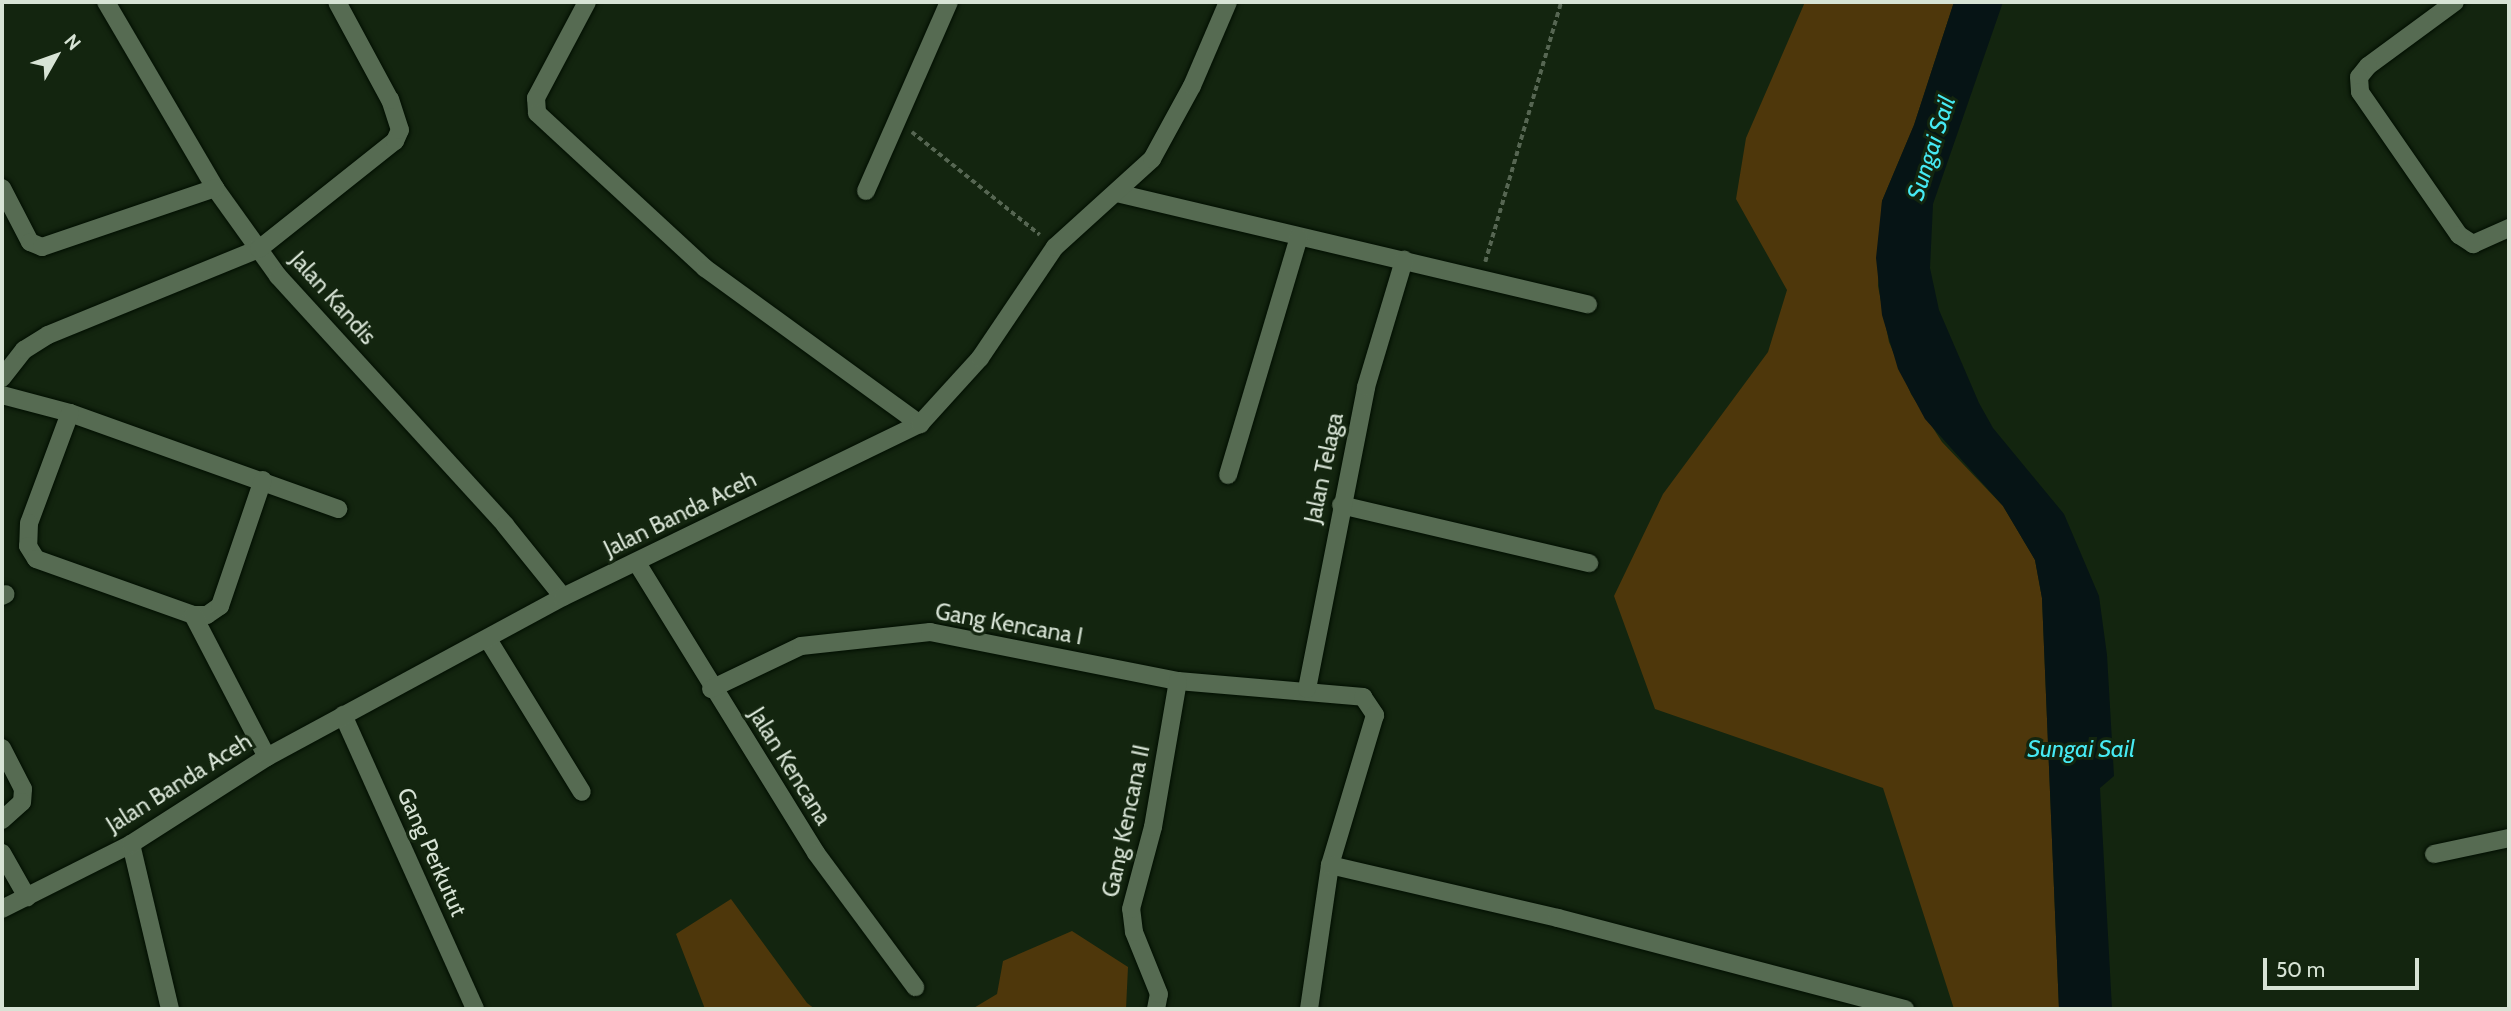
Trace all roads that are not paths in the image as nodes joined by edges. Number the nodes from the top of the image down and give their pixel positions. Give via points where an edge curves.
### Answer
1 (106, 2) edge
2 (337, 2) edge
3 (587, 2) edge
4 (949, 2) edge
5 (1228, 2) edge
6 (2455, 2) edge
7 (2, 188) edge
8 (215, 188) junction
9 (866, 191) dead end
10 (1117, 193) junction
11 (2509, 228) edge
12 (1299, 237) junction
13 (259, 249) junction
14 (1404, 260) junction
15 (1588, 304) dead end
16 (2, 378) edge
17 (2, 395) edge
18 (70, 413) junction
19 (920, 424) junction
20 (1228, 475) dead end
21 (263, 480) junction
22 (1341, 505) junction
23 (338, 509) dead end
24 (637, 563) junction
25 (1588, 564) dead end
26 (563, 597) junction
27 (193, 615) junction
28 (489, 641) junction
29 (1178, 681) junction
30 (711, 689) junction
31 (1307, 689) junction
32 (343, 715) junction
33 (2, 748) edge
34 (267, 757) junction
35 (582, 792) dead end
36 (2, 820) edge
37 (2509, 838) edge
38 (131, 844) junction
39 (2, 853) edge
40 (2434, 854) dead end
41 (1331, 865) junction
42 (27, 897) junction
43 (2, 909) edge
44 (915, 987) dead end
45 (170, 1009) edge
46 (475, 1009) edge
47 (1156, 1009) edge
48 (1309, 1009) edge
49 (1905, 1009) edge

1 - 8 street, Jalan Kandis
2 - 13 street via 370,55 400,130 395,141
3 - 19 street via 536,99 537,113 705,268
4 - 9 street
5 - 10 street, Jalan Banda Aceh via 1160,149
6 - 11 street via 2368,66 2359,77 2360,92 2459,235 2473,244
7 - 8 street via 30,242 42,247
8 - 13 street, Jalan Kandis
10 - 12 street
10 - 19 street, Jalan Banda Aceh via 1055,247 980,358
12 - 14 street
12 - 20 street
13 - 16 street via 48,335 24,350
13 - 26 street, Jalan Kandis via 505,525
14 - 15 street
14 - 22 street, Jalan Telaga via 1366,387
17 - 18 street
18 - 21 street
18 - 27 street via 29,523 28,546 36,559
19 - 24 street, Jalan Banda Aceh
21 - 23 street
21 - 27 street via 220,606 207,615
22 - 25 street
22 - 31 street, Jalan Telaga
24 - 26 street, Jalan Banda Aceh
24 - 30 street, Jalan Kencana
26 - 28 street, Jalan Banda Aceh
27 - 34 street
28 - 32 street, Jalan Banda Aceh
28 - 35 street
29 - 30 street, Gang Kencana I via 930,632 801,646
29 - 31 street, Gang Kencana I
29 - 47 street, Gang Kencana II via 1153,827 1130,909 1159,994
30 - 44 street, Jalan Kencana via 844,894
31 - 41 street, Gang Kencana I via 1363,697 1375,715
32 - 34 street, Jalan Banda Aceh
32 - 46 street, Gang Perkutut
33 - 36 street via 23,789 22,802
34 - 38 street, Jalan Banda Aceh
37 - 40 street
38 - 42 street, Jalan Banda Aceh
38 - 45 street
39 - 42 street
41 - 48 street
41 - 49 street via 1558,918
42 - 43 street, Jalan Banda Aceh

